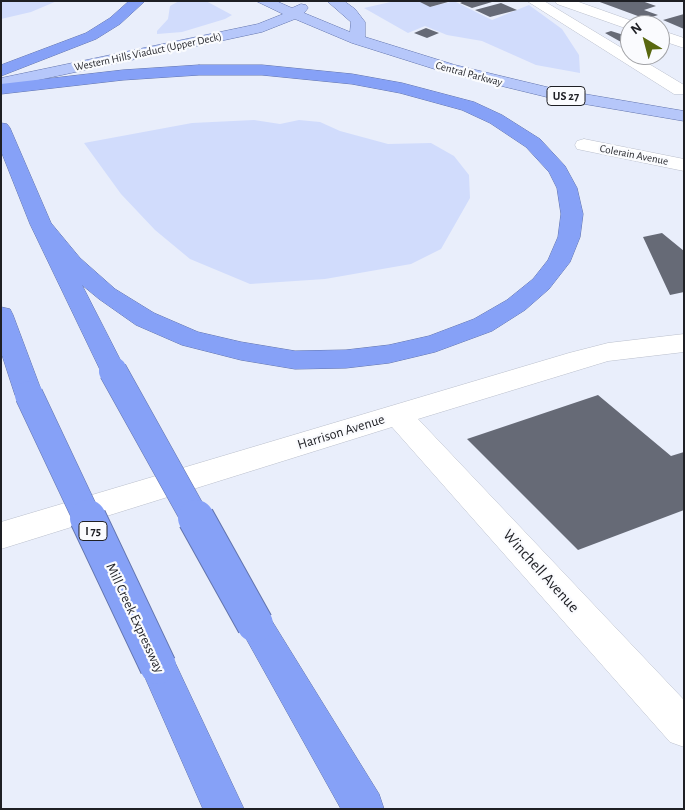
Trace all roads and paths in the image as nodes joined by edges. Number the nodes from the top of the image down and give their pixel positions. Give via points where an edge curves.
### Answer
1 (138, 1) edge
2 (263, 1) edge
3 (307, 1) edge
4 (334, 1) edge
5 (534, 1) edge
6 (562, 1) edge
7 (293, 15) junction
8 (620, 21) edge
9 (670, 38) edge
10 (357, 40) junction
11 (684, 43) edge
12 (1, 71) edge
13 (86, 72) junction
14 (1, 83) edge
15 (1, 89) edge
16 (680, 90) dead end
17 (684, 116) edge
18 (1, 128) edge
19 (584, 145) dead end
20 (684, 165) edge
21 (41, 224) junction
22 (1, 315) edge
23 (684, 343) edge
24 (1, 360) edge
25 (29, 395) junction
26 (398, 415) junction
27 (1, 536) edge
28 (684, 728) edge
29 (224, 809) edge
30 (364, 809) edge

1 - 12 highway via 91,36
2 - 7 main road, Central Parkway / US 27
3 - 7 main road
4 - 10 main road via 358,22
5 - 16 street
6 - 8 street
7 - 10 main road, Central Parkway / US 27
7 - 13 main road, Western Hills Viaduct (Upper Deck) via 262,28
9 - 11 street
10 - 17 main road, Central Parkway / US 27 via 509,84
13 - 14 main road, Western Hills Viaduct (Upper Deck)
13 - 15 highway
13 - 21 highway via 262,70 393,86 468,106 515,130 533,143 558,170 567,188 572,214 569,237 559,262 541,284 516,305 483,325 435,343 389,354 295,360 191,339 145,319 107,294 79,269
18 - 21 highway
19 - 20 street, Colerain Avenue
21 - 30 highway, bridge via 114,371 255,624
22 - 25 highway, Mill Creek Expressway / I 75
23 - 26 street, Harrison Avenue via 608,352
24 - 25 highway
25 - 29 highway, Mill Creek Expressway / I 75, bridge
26 - 27 street, Harrison Avenue
26 - 28 street, Winchell Avenue

